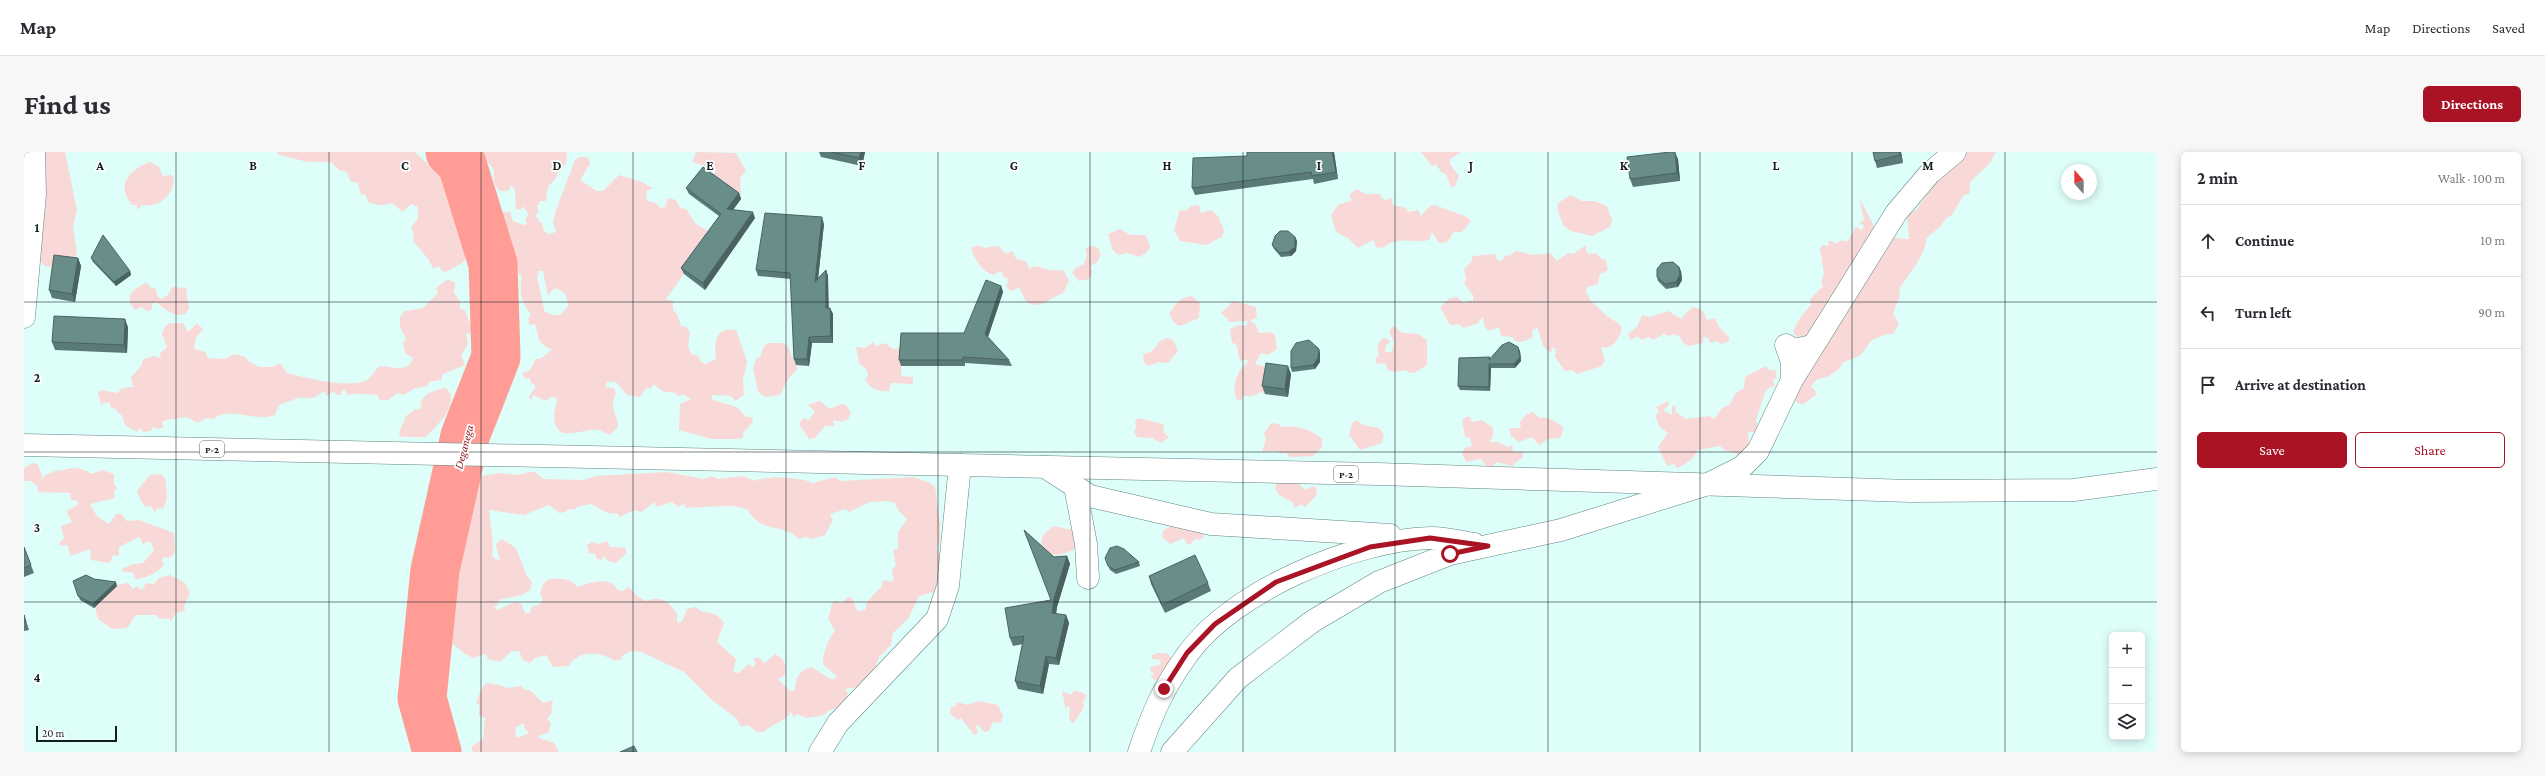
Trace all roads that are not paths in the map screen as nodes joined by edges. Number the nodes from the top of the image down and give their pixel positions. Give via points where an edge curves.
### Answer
1 (34, 152) edge
2 (1955, 152) edge
3 (24, 316) edge
4 (24, 445) edge
5 (960, 465) junction
6 (1045, 467) junction
7 (2157, 479) edge
8 (1708, 484) junction
9 (1075, 486) junction
10 (1430, 538) junction
11 (1488, 546) junction
12 (1088, 578) dead end
13 (820, 752) edge
14 (1139, 752) edge
15 (1172, 752) edge

1 - 3 main road via 35,194
2 - 8 main road via 1930,173 1896,214 1792,380 1758,451 1742,467
4 - 5 main road, P-2
5 - 6 main road, P-2
5 - 13 main road via 948,586 937,619 838,723
6 - 8 main road, P-2
6 - 9 main road
7 - 8 main road, P-2 via 2066,490 1910,491
8 - 11 main road via 1561,530
9 - 10 main road via 1090,496 1211,524
9 - 12 main road via 1086,544
10 - 11 main road
10 - 14 main road via 1370,547 1276,582 1215,624 1187,653 1156,702
11 - 15 main road via 1450,554 1379,582 1313,621 1238,678

